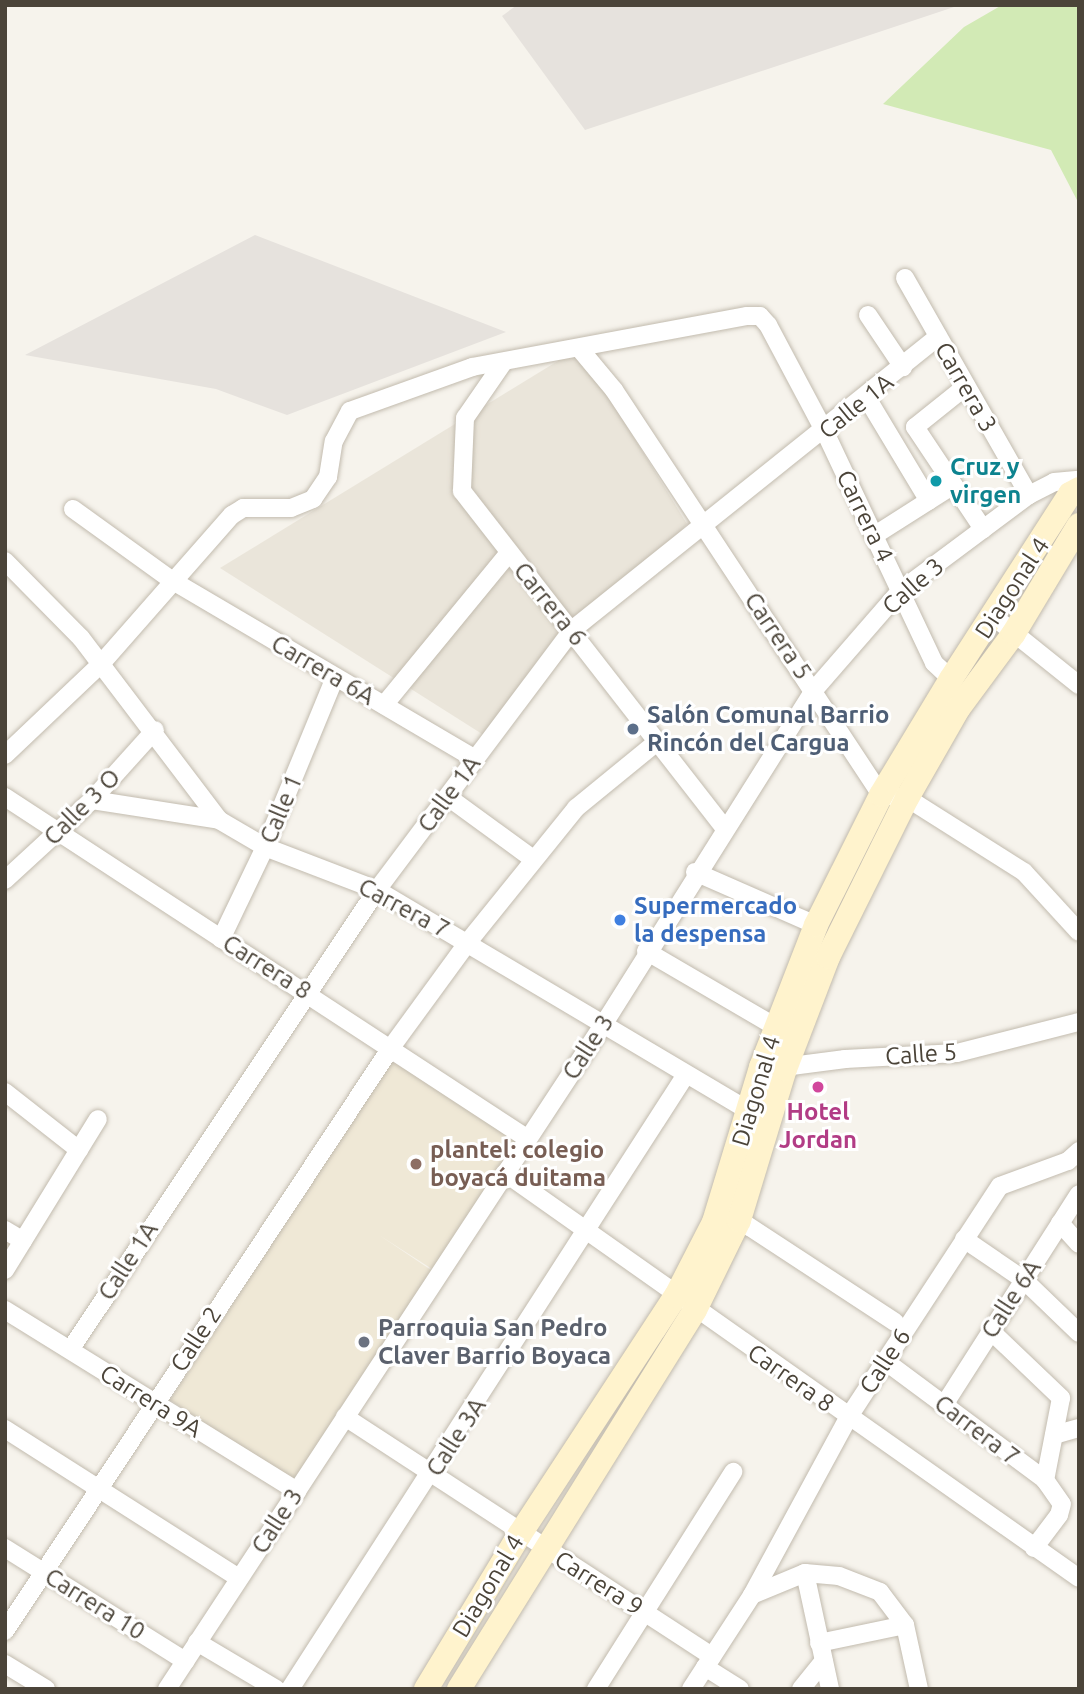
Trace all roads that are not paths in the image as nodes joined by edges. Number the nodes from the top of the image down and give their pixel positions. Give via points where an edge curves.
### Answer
1 (905, 278) dead end
2 (868, 315) dead end
3 (938, 337) junction
4 (579, 348) junction
5 (503, 363) junction
6 (903, 367) junction
7 (965, 387) junction
8 (867, 398) junction
9 (825, 432) junction
10 (1079, 480) edge
11 (952, 486) junction
12 (1079, 489) edge
13 (1029, 495) junction
14 (929, 501) junction
15 (73, 509) dead end
16 (1079, 525) edge
17 (704, 526) junction
18 (983, 529) junction
19 (875, 535) junction
20 (509, 553) junction
21 (5, 561) edge
22 (173, 581) junction
23 (900, 591) junction
24 (995, 617) junction
25 (572, 630) junction
26 (1014, 633) junction
27 (100, 665) junction
28 (335, 677) junction
29 (951, 678) junction
30 (1079, 685) edge
31 (814, 691) junction
32 (384, 705) junction
33 (155, 730) junction
34 (657, 742) junction
35 (5, 755) edge
36 (473, 758) junction
37 (881, 795) junction
38 (5, 797) edge
39 (448, 797) junction
40 (907, 798) junction
41 (92, 800) junction
42 (219, 820) junction
43 (724, 827) junction
44 (60, 831) junction
45 (265, 847) junction
46 (533, 859) junction
47 (695, 872) junction
48 (5, 880) edge
49 (377, 890) junction
50 (816, 925) junction
51 (1078, 930) edge
52 (221, 939) junction
53 (467, 942) junction
54 (646, 951) junction
55 (307, 991) junction
56 (605, 1022) junction
57 (1079, 1022) edge
58 (776, 1027) junction
59 (390, 1049) junction
60 (773, 1068) junction
61 (685, 1076) junction
62 (5, 1092) edge
63 (759, 1116) junction
64 (98, 1119) dead end
65 (528, 1139) junction
66 (79, 1150) junction
67 (1075, 1161) edge
68 (505, 1172) junction
69 (1079, 1194) edge
70 (739, 1220) junction
71 (1060, 1223) junction
72 (5, 1230) edge
73 (587, 1230) junction
74 (964, 1239) junction
75 (23, 1241) junction
76 (1079, 1244) edge
77 (5, 1270) edge
78 (1024, 1280) junction
79 (686, 1303) junction
80 (5, 1310) edge
81 (895, 1322) dead end
82 (991, 1331) junction
83 (1079, 1333) edge
84 (70, 1350) junction
85 (886, 1362) junction
86 (155, 1404) junction
87 (944, 1405) junction
88 (345, 1418) junction
89 (848, 1418) junction
90 (5, 1429) edge
91 (1079, 1429) edge
92 (1054, 1435) junction
93 (733, 1472) dead end
94 (433, 1473) junction
95 (1045, 1480) junction
96 (99, 1488) junction
97 (297, 1491) junction
98 (1071, 1502) edge
99 (520, 1534) junction
100 (5, 1548) edge
101 (1034, 1548) junction
102 (548, 1551) junction
103 (44, 1572) junction
104 (805, 1573) junction
105 (239, 1578) junction
106 (1079, 1578) edge
107 (752, 1595) junction
108 (645, 1611) junction
109 (905, 1625) junction
110 (5, 1631) edge
111 (197, 1642) junction
112 (819, 1643) junction
113 (185, 1661) junction
114 (824, 1661) junction
115 (708, 1662) junction
116 (5, 1664) edge
117 (46, 1689) edge
118 (167, 1689) edge
119 (276, 1689) edge
120 (290, 1689) edge
121 (426, 1689) edge
122 (459, 1689) edge
123 (596, 1689) edge
124 (691, 1689) edge
125 (740, 1689) edge
126 (801, 1689) edge
127 (830, 1689) edge
128 (919, 1689) edge

1 - 3 street, Carrera 3
2 - 6 street
3 - 6 street, Calle 1A
3 - 7 street, Carrera 3
4 - 5 street
4 - 9 street, Carrera 4 via 760,316
4 - 17 street, Carrera 5 via 601,372
5 - 20 street, Carrera 6 via 465,418 460,455 462,491
5 - 22 street via 472,367 350,411 334,441 328,477 313,499 291,508 243,508 222,523
6 - 8 street, Calle 1A
7 - 11 street via 915,427
7 - 13 street, Carrera 3
8 - 9 street, Calle 1A
8 - 14 street
9 - 17 street, Calle 1A
9 - 19 street, Carrera 4
10 - 13 street, Calle 3 via 1055,482
11 - 14 street
11 - 18 street
12 - 24 street, Diagonal 4 via 1070,494
13 - 18 street, Calle 3
14 - 19 street
15 - 22 street, Carrera 6A
16 - 26 street, Diagonal 4
17 - 25 street, Calle 1A
17 - 31 street, Carrera 5
18 - 23 street, Calle 3
19 - 23 street, Carrera 4
20 - 25 street, Carrera 6
20 - 32 street
21 - 27 street, Carrera 7 via 54,606
22 - 27 street
22 - 28 street, Carrera 6A
23 - 29 street, Carrera 4 via 934,663
23 - 31 street, Calle 3
24 - 26 street
24 - 29 street, Diagonal 4
25 - 34 street, Carrera 6
25 - 36 street, Calle 1A
26 - 30 street
26 - 40 street, Diagonal 4 via 958,709
27 - 33 street, Carrera 7
27 - 35 street
28 - 32 street, Carrera 6A
28 - 45 street, Calle 1
29 - 37 street, Diagonal 4
31 - 37 street, Carrera 5
31 - 43 street, Calle 3
32 - 36 street, Carrera 6A
33 - 41 street, Calle 3 O
33 - 42 street, Carrera 7
34 - 43 street, Carrera 6
34 - 46 street via 576,808
36 - 39 street, Calle 1A
37 - 40 street
37 - 50 street, Diagonal 4
38 - 44 street, Carrera 8
39 - 46 street
39 - 49 street, Calle 1A
40 - 51 street via 1024,872
40 - 60 street, Diagonal 4
41 - 42 street
41 - 44 street, Calle 3 O
42 - 45 street, Carrera 7
43 - 47 street, Calle 3
44 - 48 street, Calle 3 O
44 - 52 street, Carrera 8
45 - 49 street, Carrera 7
45 - 52 street, Calle 1
46 - 53 street
47 - 50 street
47 - 54 street, Calle 3
49 - 53 street, Carrera 7
49 - 55 street, Calle 1A
50 - 58 street, Diagonal 4
52 - 55 street, Carrera 8
53 - 56 street, Carrera 7
53 - 59 street
54 - 56 street, Calle 3
54 - 58 street
55 - 59 street, Carrera 8
55 - 84 street, Calle 1A
56 - 61 street, Carrera 7
56 - 65 street, Calle 3
57 - 60 street, Calle 5 via 957,1053
58 - 60 street, Diagonal 4
59 - 65 street, Carrera 8
59 - 86 street, Calle 2
60 - 63 street, Diagonal 4
61 - 63 street, Carrera 7
61 - 73 street, Calle 3A
62 - 66 street
63 - 70 street, Diagonal 4
63 - 79 street, Diagonal 4
64 - 66 street
65 - 68 street, Calle 3
66 - 75 street
67 - 74 street, Calle 6 via 1000,1186
68 - 73 street, Carrera 8
68 - 88 street, Calle 3
69 - 71 street, Calle 6A
70 - 79 street, Diagonal 4
70 - 81 street
71 - 76 street
71 - 78 street, Calle 6A
72 - 75 street
73 - 79 street, Carrera 8
73 - 94 street, Calle 3A
74 - 78 street
74 - 85 street, Calle 6
75 - 77 street
78 - 82 street, Calle 6A
78 - 83 street
79 - 89 street, Carrera 8
79 - 99 street, Diagonal 4
79 - 102 street, Diagonal 4
80 - 84 street, Carrera 9A
82 - 87 street, Calle 6A
82 - 92 street via 1061,1398
84 - 86 street, Carrera 9A
85 - 87 street, Carrera 7
85 - 89 street, Calle 6
86 - 96 street, Calle 2
86 - 97 street, Carrera 9A
87 - 95 street, Carrera 7
88 - 94 street, Carrera 9
88 - 97 street, Calle 3
89 - 101 street, Carrera 8
89 - 107 street, Calle 6
90 - 96 street
91 - 92 street
92 - 95 street
93 - 108 street
94 - 99 street, Carrera 9
94 - 120 street, Calle 3A
95 - 98 street, Carrera 7
96 - 103 street, Calle 2
96 - 105 street
97 - 105 street, Calle 3
98 - 101 street
99 - 102 street, Carrera 9
99 - 121 street, Diagonal 4
100 - 103 street, Carrera 10
101 - 106 street, Carrera 8
102 - 108 street, Carrera 9
102 - 122 street, Diagonal 4
103 - 110 street, Calle 2
103 - 113 street, Carrera 10
104 - 107 street
104 - 109 street via 839,1576 880,1592
104 - 112 street
105 - 111 street, Calle 3
107 - 115 street, Calle 6
108 - 115 street, Carrera 9
108 - 123 street
109 - 112 street
109 - 128 street
111 - 113 street, Calle 3
111 - 119 street
112 - 114 street
113 - 118 street, Calle 3
114 - 126 street
114 - 127 street
115 - 124 street, Calle 6
115 - 125 street, Carrera 9
116 - 117 street

